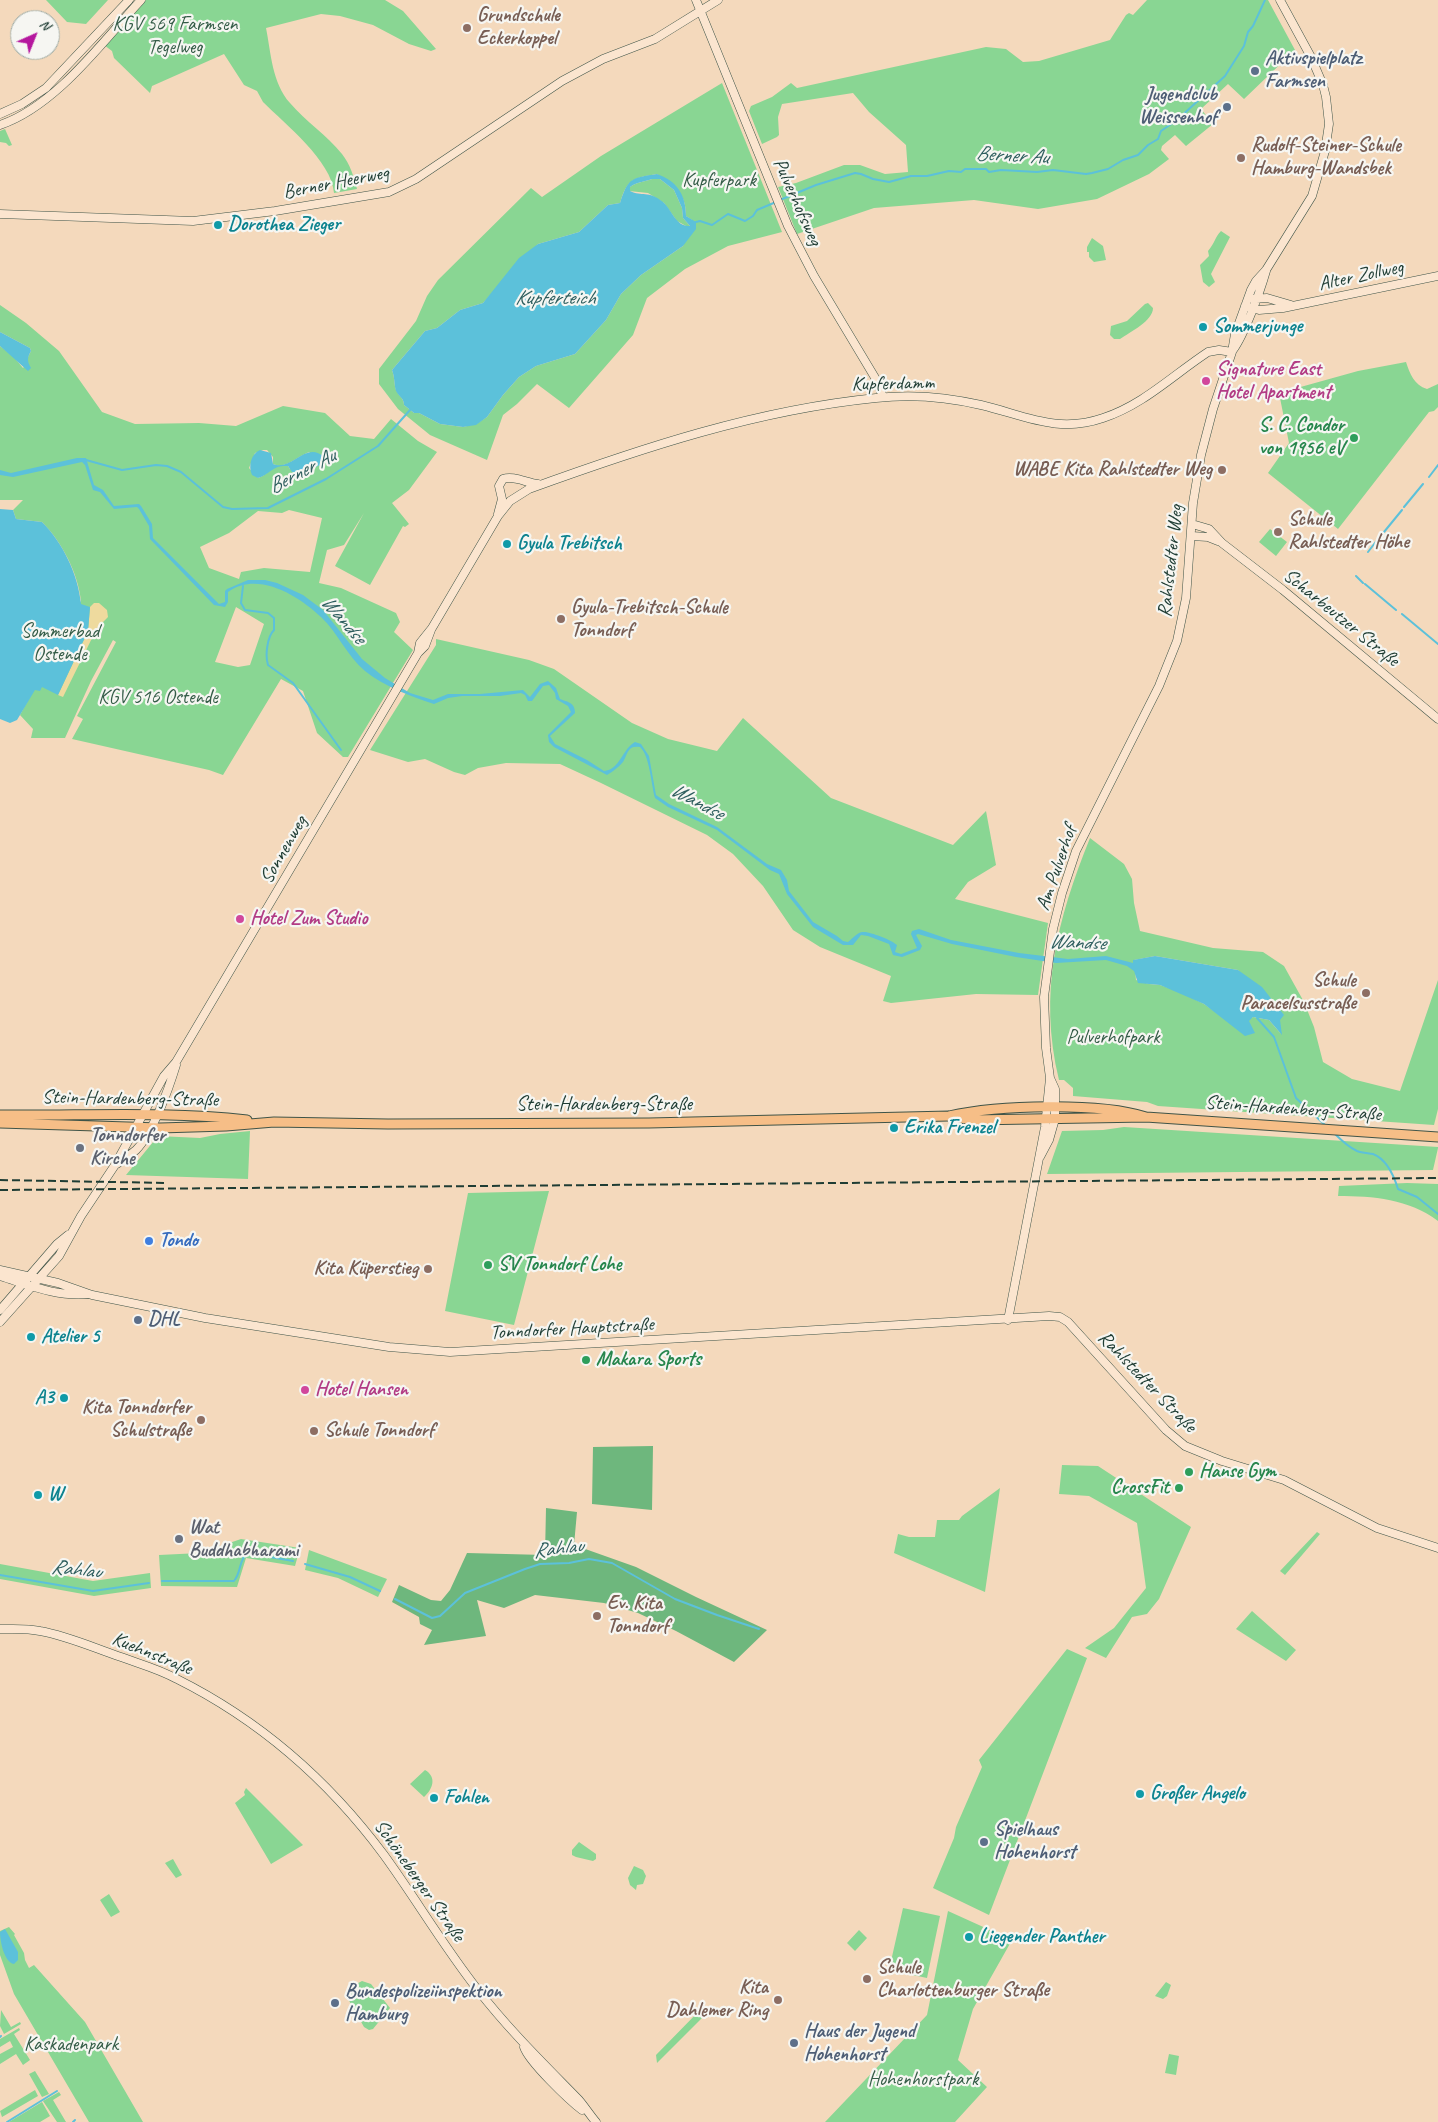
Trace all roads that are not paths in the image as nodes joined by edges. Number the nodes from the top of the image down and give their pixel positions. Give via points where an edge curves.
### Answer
1 (130, 0) edge
2 (141, 0) edge
3 (696, 0) edge
4 (718, 0) edge
5 (1280, 0) edge
6 (701, 11) junction
7 (0, 114) edge
8 (0, 125) edge
9 (0, 214) edge
10 (1266, 270) junction
11 (1438, 276) edge
12 (1262, 283) junction
13 (1256, 298) junction
14 (1267, 298) junction
15 (1291, 305) junction
16 (1248, 306) junction
17 (1232, 352) junction
18 (883, 397) junction
19 (517, 479) junction
20 (542, 484) junction
21 (502, 494) junction
22 (516, 496) junction
23 (498, 516) junction
24 (1192, 524) junction
25 (1191, 536) junction
26 (1222, 543) junction
27 (1438, 719) edge
28 (1105, 792) joint
29 (176, 1062) junction
30 (1052, 1108) junction
31 (0, 1115) edge
32 (142, 1116) junction
33 (155, 1116) junction
34 (949, 1116) junction
35 (1146, 1117) junction
36 (1051, 1119) junction
37 (258, 1122) junction
38 (0, 1124) edge
39 (135, 1127) junction
40 (150, 1127) junction
41 (1438, 1137) edge
42 (115, 1165) junction
43 (70, 1234) junction
44 (0, 1270) edge
45 (0, 1276) edge
46 (29, 1276) junction
47 (40, 1278) junction
48 (22, 1284) junction
49 (31, 1287) junction
50 (88, 1294) junction
51 (0, 1310) edge
52 (1062, 1318) joint
53 (1008, 1320) junction
54 (0, 1322) edge
55 (1438, 1548) edge
56 (0, 1629) edge
57 (279, 1744) joint
58 (591, 2120) edge

1 - 7 street via 46,88
2 - 8 street via 53,93
3 - 6 street, Pulverhofsweg
4 - 6 street, Berner Heerweg
5 - 10 street, Rahlstedter Weg via 1311,57 1326,97 1329,124 1312,196
6 - 9 street, Berner Heerweg via 655,39 568,77 416,179 389,192 193,221
6 - 18 street, Pulverhofsweg via 777,202 803,258 877,381
10 - 12 street, Rahlstedter Weg
10 - 16 street, Rahlstedter Weg via 1256,280
11 - 15 street, Alter Zollweg
12 - 13 street, Rahlstedter Weg
12 - 14 street
13 - 14 street, Alter Zollweg
13 - 16 street, Rahlstedter Weg
14 - 15 street, Alter Zollweg
15 - 16 street, Alter Zollweg via 1264,310
16 - 17 street, Rahlstedter Weg
17 - 18 street, Kupferdamm via 1208,352 1136,404 1084,423 1043,423 982,405 943,399
17 - 24 street, Rahlstedter Weg via 1201,455
18 - 20 street, Kupferdamm via 802,409 699,432
19 - 20 street
19 - 21 street via 502,480 499,487
19 - 22 street via 521,487
20 - 22 street, Kupferdamm
21 - 22 street via 508,499
21 - 23 street, Sonnenweg
22 - 23 street, Sonnenweg
23 - 29 street, Sonnenweg via 432,628 427,642
24 - 25 street, Rahlstedter Weg
24 - 26 street, Scharbeutzer Straße via 1209,529
25 - 26 street, Scharbeutzer Straße via 1208,537
25 - 28 street, Rahlstedter Weg via 1186,598 1177,641 1159,686
26 - 27 street, Scharbeutzer Straße
28 - 30 street, Am Pulverhof via 1076,851 1062,893 1047,964 1044,1014
29 - 32 street, Sonnenweg via 164,1076
29 - 33 street, Sonnenweg
30 - 34 main road, Stein-Hardenberg-Straße via 972,1110
30 - 35 main road, Stein-Hardenberg-Straße via 1131,1112
30 - 36 street, Am Pulverhof
31 - 32 main road, Stein-Hardenberg-Straße
32 - 33 main road, Stein-Hardenberg-Straße
32 - 39 street, Sonnenweg
33 - 37 main road, Stein-Hardenberg-Straße via 224,1117
33 - 40 street, Sonnenweg
34 - 36 main road, Stein-Hardenberg-Straße via 973,1120
34 - 37 main road, Stein-Hardenberg-Straße via 649,1123
35 - 36 main road, Stein-Hardenberg-Straße
35 - 41 main road, Stein-Hardenberg-Straße
36 - 53 street, Am Pulverhof via 1050,1140 1040,1157 1022,1238
37 - 40 main road, Stein-Hardenberg-Straße via 226,1126
38 - 39 main road, Stein-Hardenberg-Straße
39 - 40 main road, Stein-Hardenberg-Straße
39 - 42 street, Sonnenweg
40 - 42 street, Sonnenweg via 135,1150
42 - 43 street, Sonnenweg
43 - 46 street, Sonnenweg
43 - 47 street, Sonnenweg via 59,1256
44 - 46 street, Tonndorfer Hauptstraße
45 - 48 street, Tonndorfer Hauptstraße
46 - 47 street, Tonndorfer Hauptstraße
46 - 48 street, Sonnenweg
47 - 49 street, Sonnenweg
47 - 50 street, Tonndorfer Hauptstraße
48 - 49 street, Tonndorfer Hauptstraße
48 - 51 street, Sonnenweg
49 - 50 street, Tonndorfer Hauptstraße via 65,1294
49 - 54 street, Sonnenweg
50 - 53 street, Tonndorfer Hauptstraße via 205,1318 389,1347 450,1352
52 - 53 street, Tonndorfer Hauptstraße
52 - 55 street, Rahlstedter Straße via 1166,1430 1185,1446 1284,1480 1377,1528
56 - 57 street, Kuehnstraße via 39,1630 159,1670 218,1702
57 - 58 street, Schöneberger Straße via 316,1776 364,1830 444,1945 524,2045 529,2056

